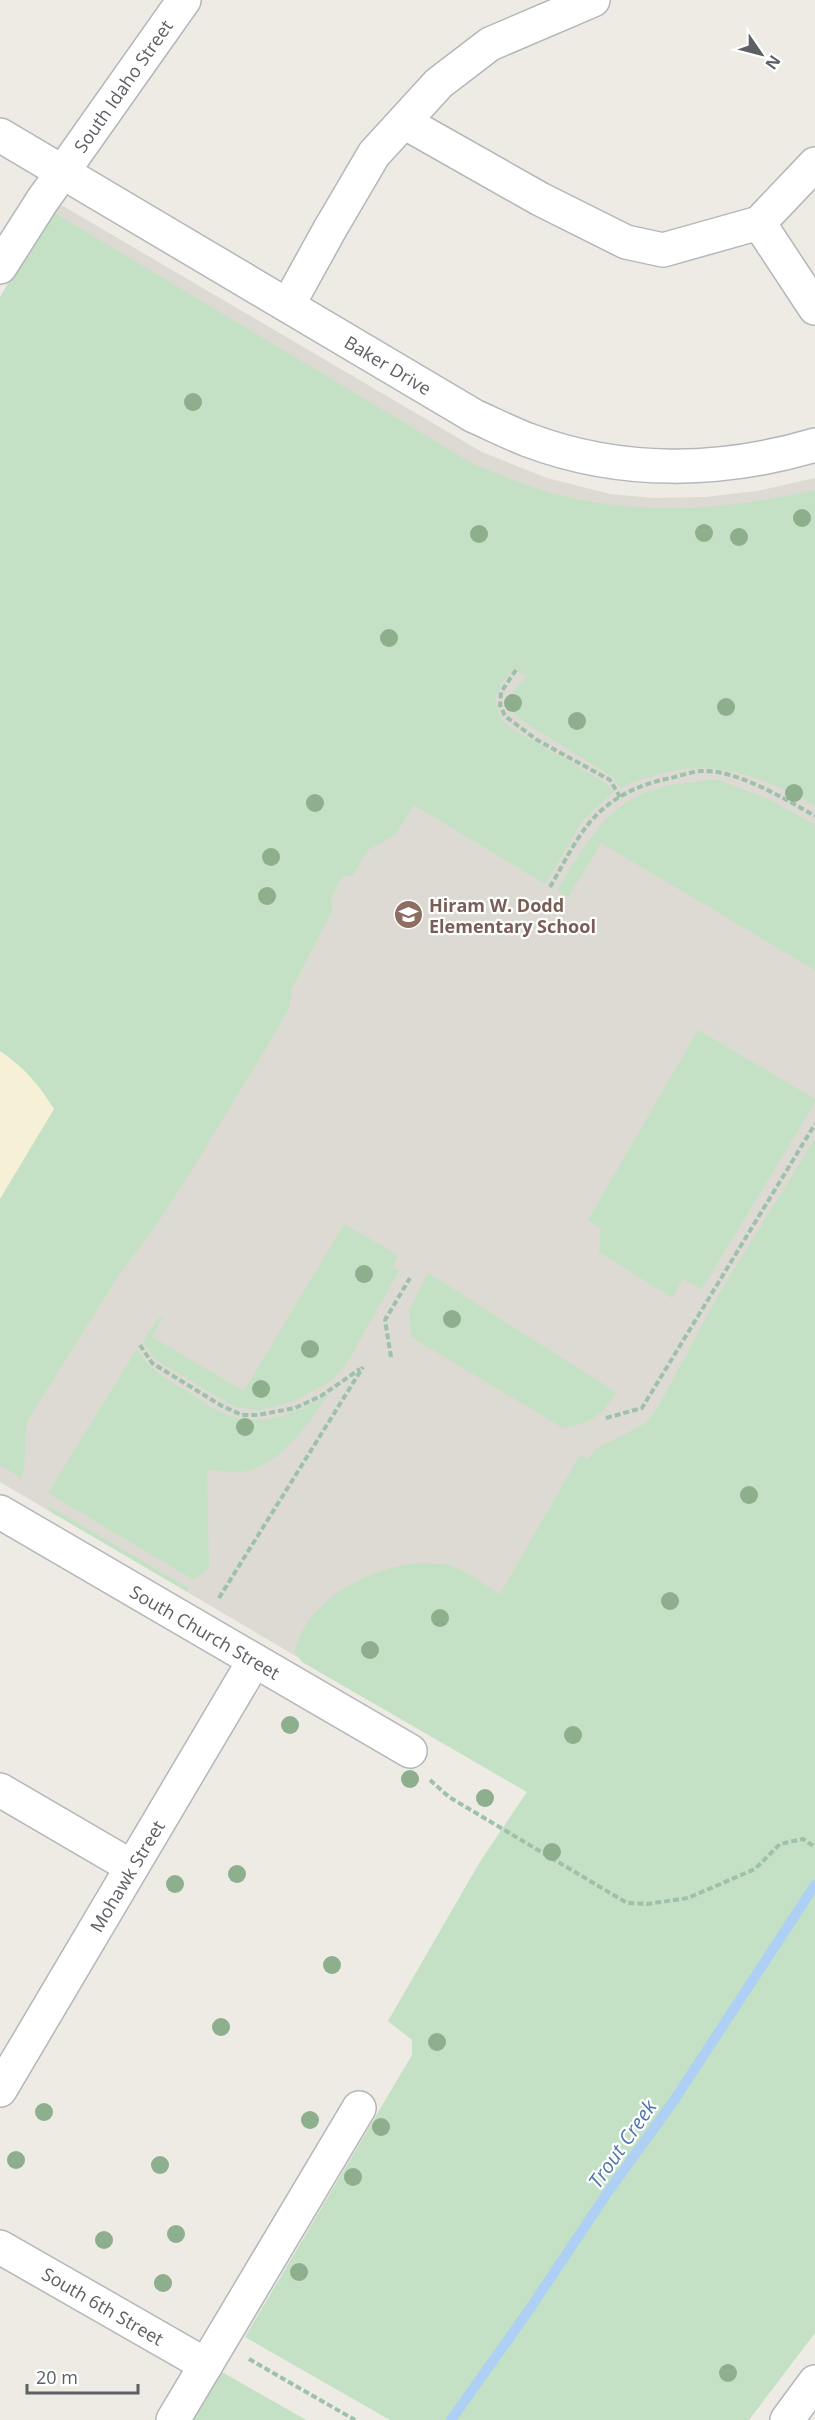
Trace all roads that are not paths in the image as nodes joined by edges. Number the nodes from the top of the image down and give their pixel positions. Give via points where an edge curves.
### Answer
1 (184, 0) edge
2 (593, 0) edge
3 (404, 122) junction
4 (0, 135) edge
5 (815, 164) edge
6 (63, 172) junction
7 (759, 223) junction
8 (0, 267) edge
9 (288, 306) junction
10 (815, 308) edge
11 (815, 445) edge
12 (0, 1512) edge
13 (254, 1661) junction
14 (411, 1751) road end
15 (0, 1790) edge
16 (132, 1867) junction
17 (0, 2090) edge
18 (359, 2108) dead end
19 (0, 2247) edge
20 (206, 2365) junction
21 (815, 2382) edge
22 (173, 2420) edge
23 (787, 2420) edge

1 - 6 street, South Idaho Street
2 - 3 street via 490,44 440,83
3 - 7 street via 540,199 626,242 663,250
3 - 9 street via 374,154
4 - 6 street, Baker Drive
5 - 7 street
6 - 8 street, South Idaho Street
6 - 9 street, Baker Drive
7 - 10 street
9 - 11 street, Baker Drive via 474,416 528,440 585,457 643,466 702,467 775,457
12 - 13 street, South Church Street
13 - 14 street, South Church Street
13 - 16 street, Mohawk Street
15 - 16 street
16 - 17 street, Mohawk Street
18 - 20 street
19 - 20 street, South 6th Street
20 - 22 street
21 - 23 street

